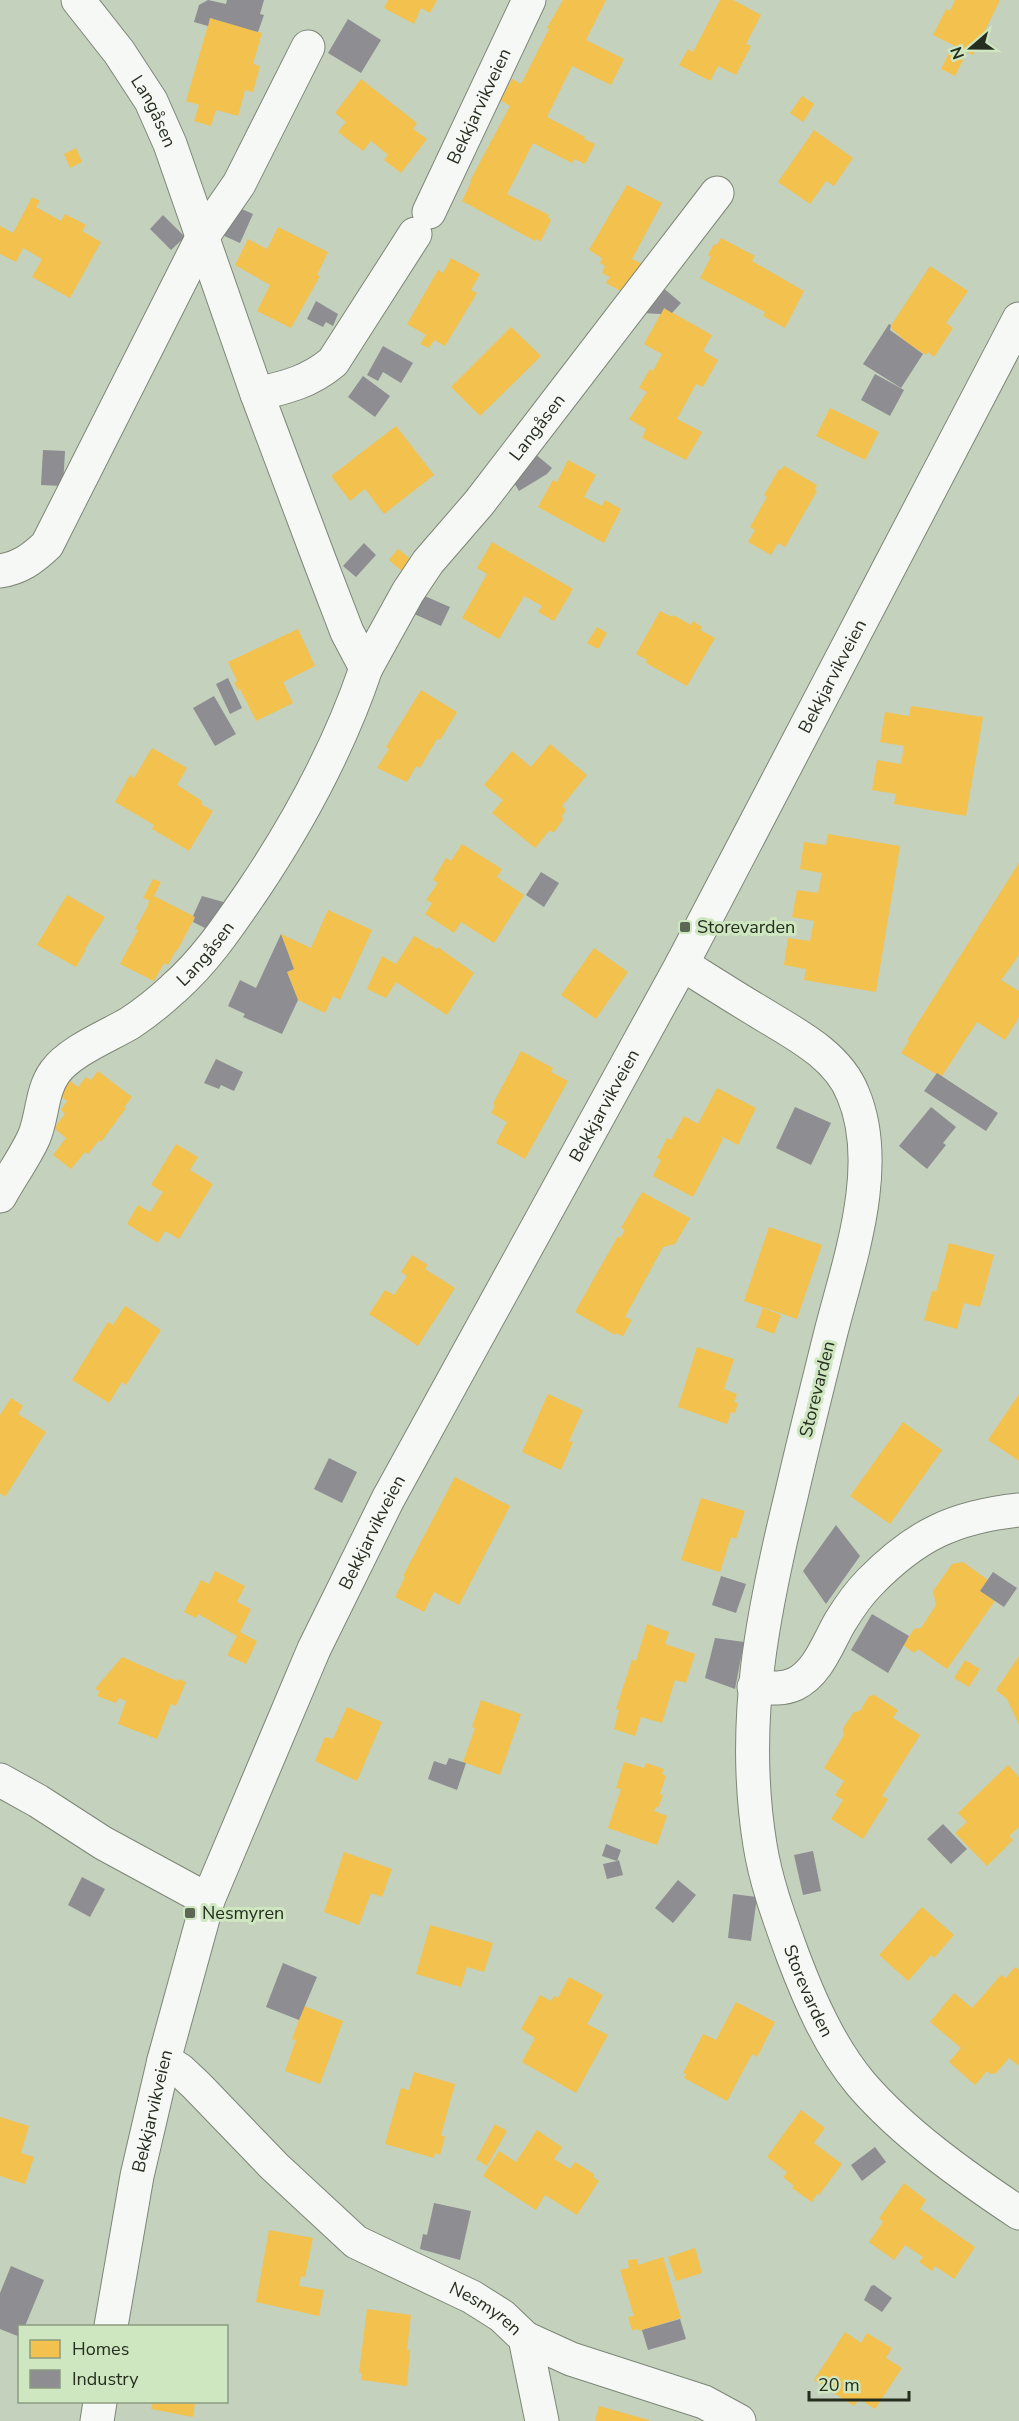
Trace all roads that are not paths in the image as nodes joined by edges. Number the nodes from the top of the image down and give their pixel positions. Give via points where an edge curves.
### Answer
1 (78, 0) edge
2 (529, 0) edge
3 (308, 47) dead end
4 (717, 193) dead end
5 (203, 237) junction
6 (1019, 319) edge
7 (257, 394) junction
8 (0, 571) edge
9 (366, 668) junction
10 (682, 964) junction
11 (0, 1196) edge
12 (1019, 1510) edge
13 (754, 1687) junction
14 (0, 1780) edge
15 (208, 1900) junction
16 (164, 2061) junction
17 (1019, 2213) edge
18 (111, 2325) edge
19 (525, 2338) junction
20 (100, 2403) edge
21 (97, 2421) edge
22 (542, 2421) edge
23 (739, 2421) edge

1 - 5 street, Langåsen via 119,52 150,101 170,144
2 - 7 street, Bekkjarvikveien via 422,223 333,362 318,375
3 - 5 street via 239,184
4 - 9 street, Langåsen via 479,503 428,562
5 - 7 street, Langåsen
5 - 8 street via 47,546 28,562
6 - 10 street, Bekkjarvikveien
7 - 9 street, Langåsen via 347,632
9 - 11 street, Langåsen via 349,718 318,782 288,837 229,925 173,990 133,1021 66,1060 55,1072 46,1088 34,1136
10 - 13 street, Storevarden via 808,1042 830,1060 853,1093 864,1149 858,1224 778,1549
10 - 15 street, Bekkjarvikveien via 351,1573 314,1649
12 - 13 street via 970,1519 921,1538 868,1584 841,1621 822,1657 804,1677 794,1685 775,1689
13 - 17 street, Storevarden via 753,1753 759,1844 780,1922 824,2029 862,2085 895,2118
14 - 15 street via 103,1843
15 - 16 street, Bekkjarvikveien
16 - 18 street, Bekkjarvikveien via 135,2188
16 - 19 street, Nesmyren via 198,2086 274,2166 356,2242 472,2297 502,2316
19 - 22 street, Nesmyren
19 - 23 street, Nesmyren via 571,2359 704,2402
20 - 21 street

